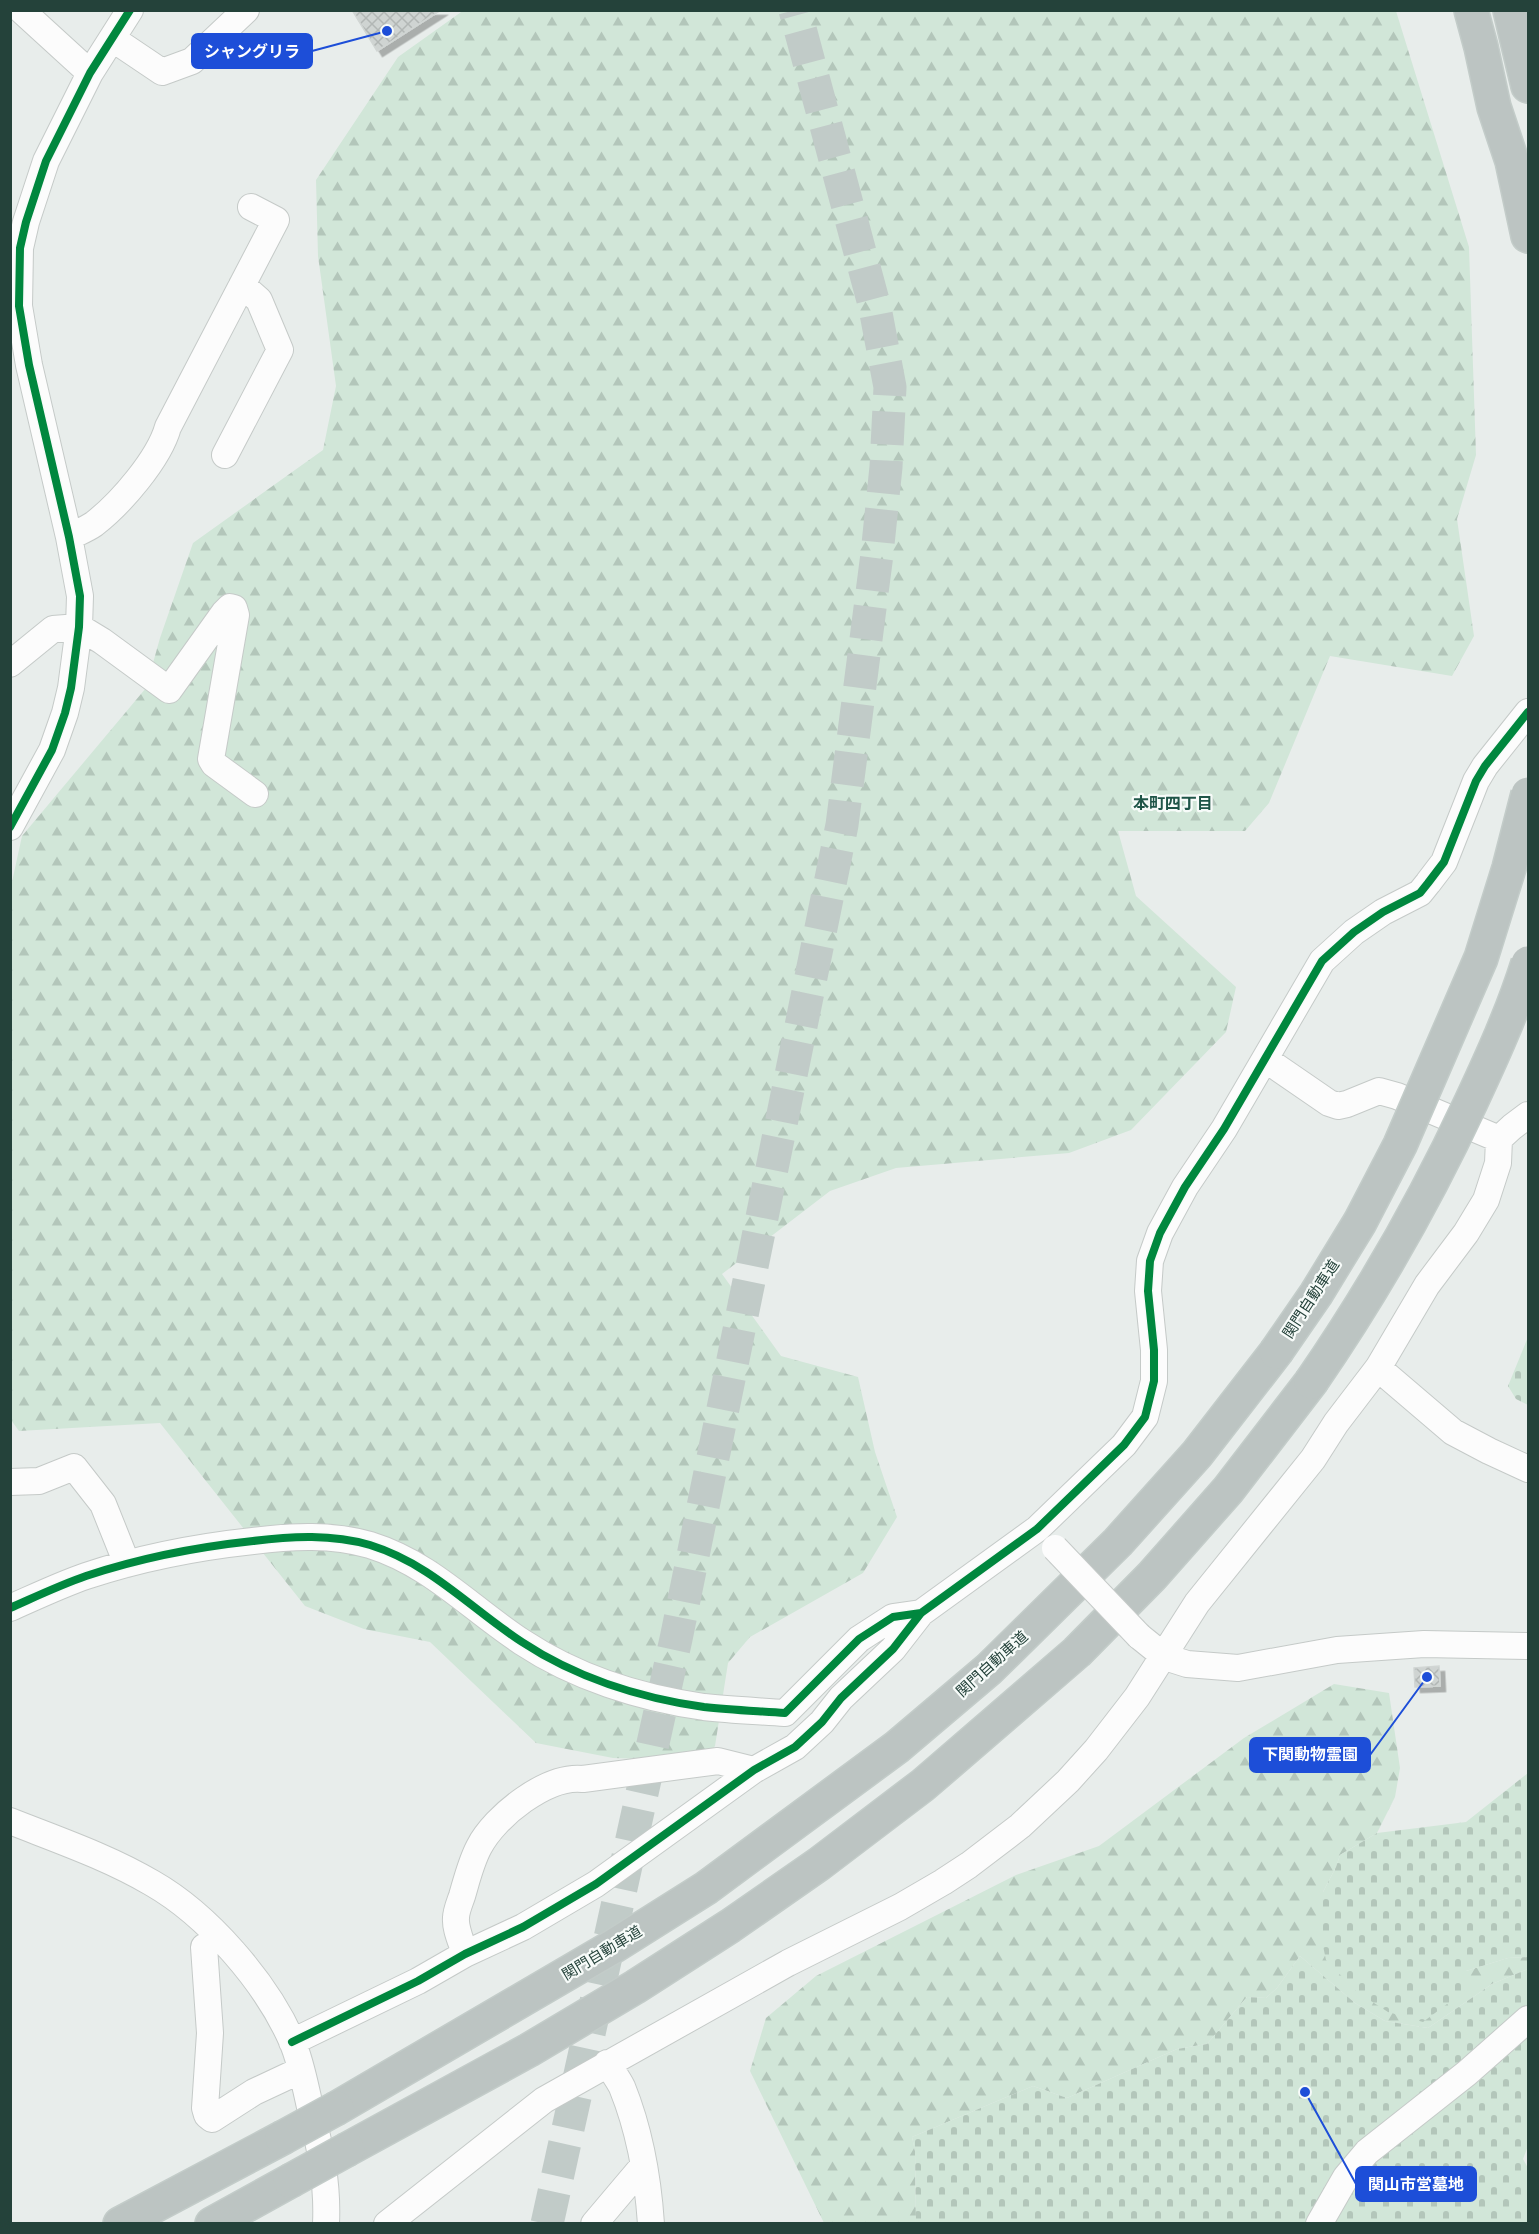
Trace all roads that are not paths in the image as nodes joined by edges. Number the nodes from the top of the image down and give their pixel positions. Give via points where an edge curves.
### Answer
1 (21, 10) edge
2 (130, 10) edge
3 (246, 10) edge
4 (1471, 10) edge
5 (1510, 10) edge
6 (113, 39) junction
7 (90, 73) junction
8 (1528, 86) edge
9 (251, 207) dead end
10 (1528, 236) edge
11 (242, 285) junction
12 (225, 455) dead end
13 (69, 537) junction
14 (79, 627) junction
15 (10, 664) edge
16 (1528, 712) edge
17 (255, 794) dead end
18 (1528, 794) edge
19 (10, 827) edge
20 (1528, 963) edge
21 (1265, 1059) junction
22 (1528, 1115) edge
23 (1499, 1139) junction
24 (1378, 1368) junction
25 (1528, 1469) edge
26 (10, 1482) edge
27 (1037, 1529) junction
28 (127, 1564) junction
29 (10, 1608) edge
30 (921, 1613) junction
31 (1528, 1646) edge
32 (1165, 1656) junction
33 (754, 1770) junction
34 (10, 1821) edge
35 (204, 1947) dead end
36 (465, 1954) junction
37 (1528, 2019) edge
38 (292, 2042) junction
39 (607, 2063) junction
40 (301, 2070) junction
41 (643, 2166) junction
42 (120, 2223) edge
43 (212, 2223) edge
44 (326, 2223) edge
45 (387, 2223) edge
46 (594, 2223) edge
47 (651, 2223) edge
48 (1319, 2223) edge

1 - 7 street
2 - 6 street
3 - 6 street via 192,61 162,72
4 - 10 highway
5 - 8 highway
6 - 7 street
7 - 13 street via 36,188 20,248 18,281 29,365
9 - 11 street via 276,220
11 - 12 street via 258,300 280,350
11 - 13 street via 156,454 112,508
13 - 14 street via 80,596
14 - 15 street via 53,628
14 - 17 street via 169,690 224,613 234,608 236,615 211,759
14 - 19 street via 71,688 59,733
16 - 21 street via 1476,781 1444,862 1420,893 1354,932 1322,961
18 - 42 highway, 関門自動車道, bridge via 1480,958 1400,1145 1360,1222 1276,1352 1197,1454 1118,1542 989,1669 897,1746 706,1888 595,1958 337,2108
20 - 43 highway, bridge via 1488,1066 1442,1166 1353,1321 1228,1490 1152,1576 1077,1652 923,1785 730,1926 529,2050
21 - 23 street via 1329,1103 1347,1104 1379,1091
21 - 27 street via 1185,1187 1150,1260 1148,1291 1154,1382 1146,1417 1097,1473
22 - 23 street
23 - 24 street via 1498,1163 1485,1200 1427,1285
24 - 25 street via 1453,1432
24 - 32 street via 1312,1459 1197,1603
26 - 28 street via 39,1480 74,1467 103,1504
27 - 30 street
27 - 32 street, bridge via 1139,1636
28 - 29 street
28 - 30 street via 198,1547 272,1539 312,1536 369,1545 423,1568 521,1641 581,1673 667,1700 785,1713 859,1638 893,1617
30 - 33 street via 893,1649 840,1698 809,1735 795,1748
31 - 32 street via 1424,1644 1337,1650 1238,1668 1187,1664
32 - 39 street via 1096,1750 1068,1781 1020,1826 969,1865 900,1907 788,1963
33 - 36 street via 596,1884 523,1928
33 - 36 street via 718,1761 571,1778 540,1789 491,1830 480,1846 456,1918
34 - 38 street via 135,1873 175,1898 232,1948 280,2017
35 - 40 street via 210,2033 207,2115 212,2119 254,2092
36 - 38 street via 418,1982
37 - 48 street via 1367,2152 1346,2177
38 - 40 street
39 - 41 street via 621,2085
39 - 45 street via 544,2100
40 - 44 street via 323,2160
41 - 46 street
41 - 47 street

